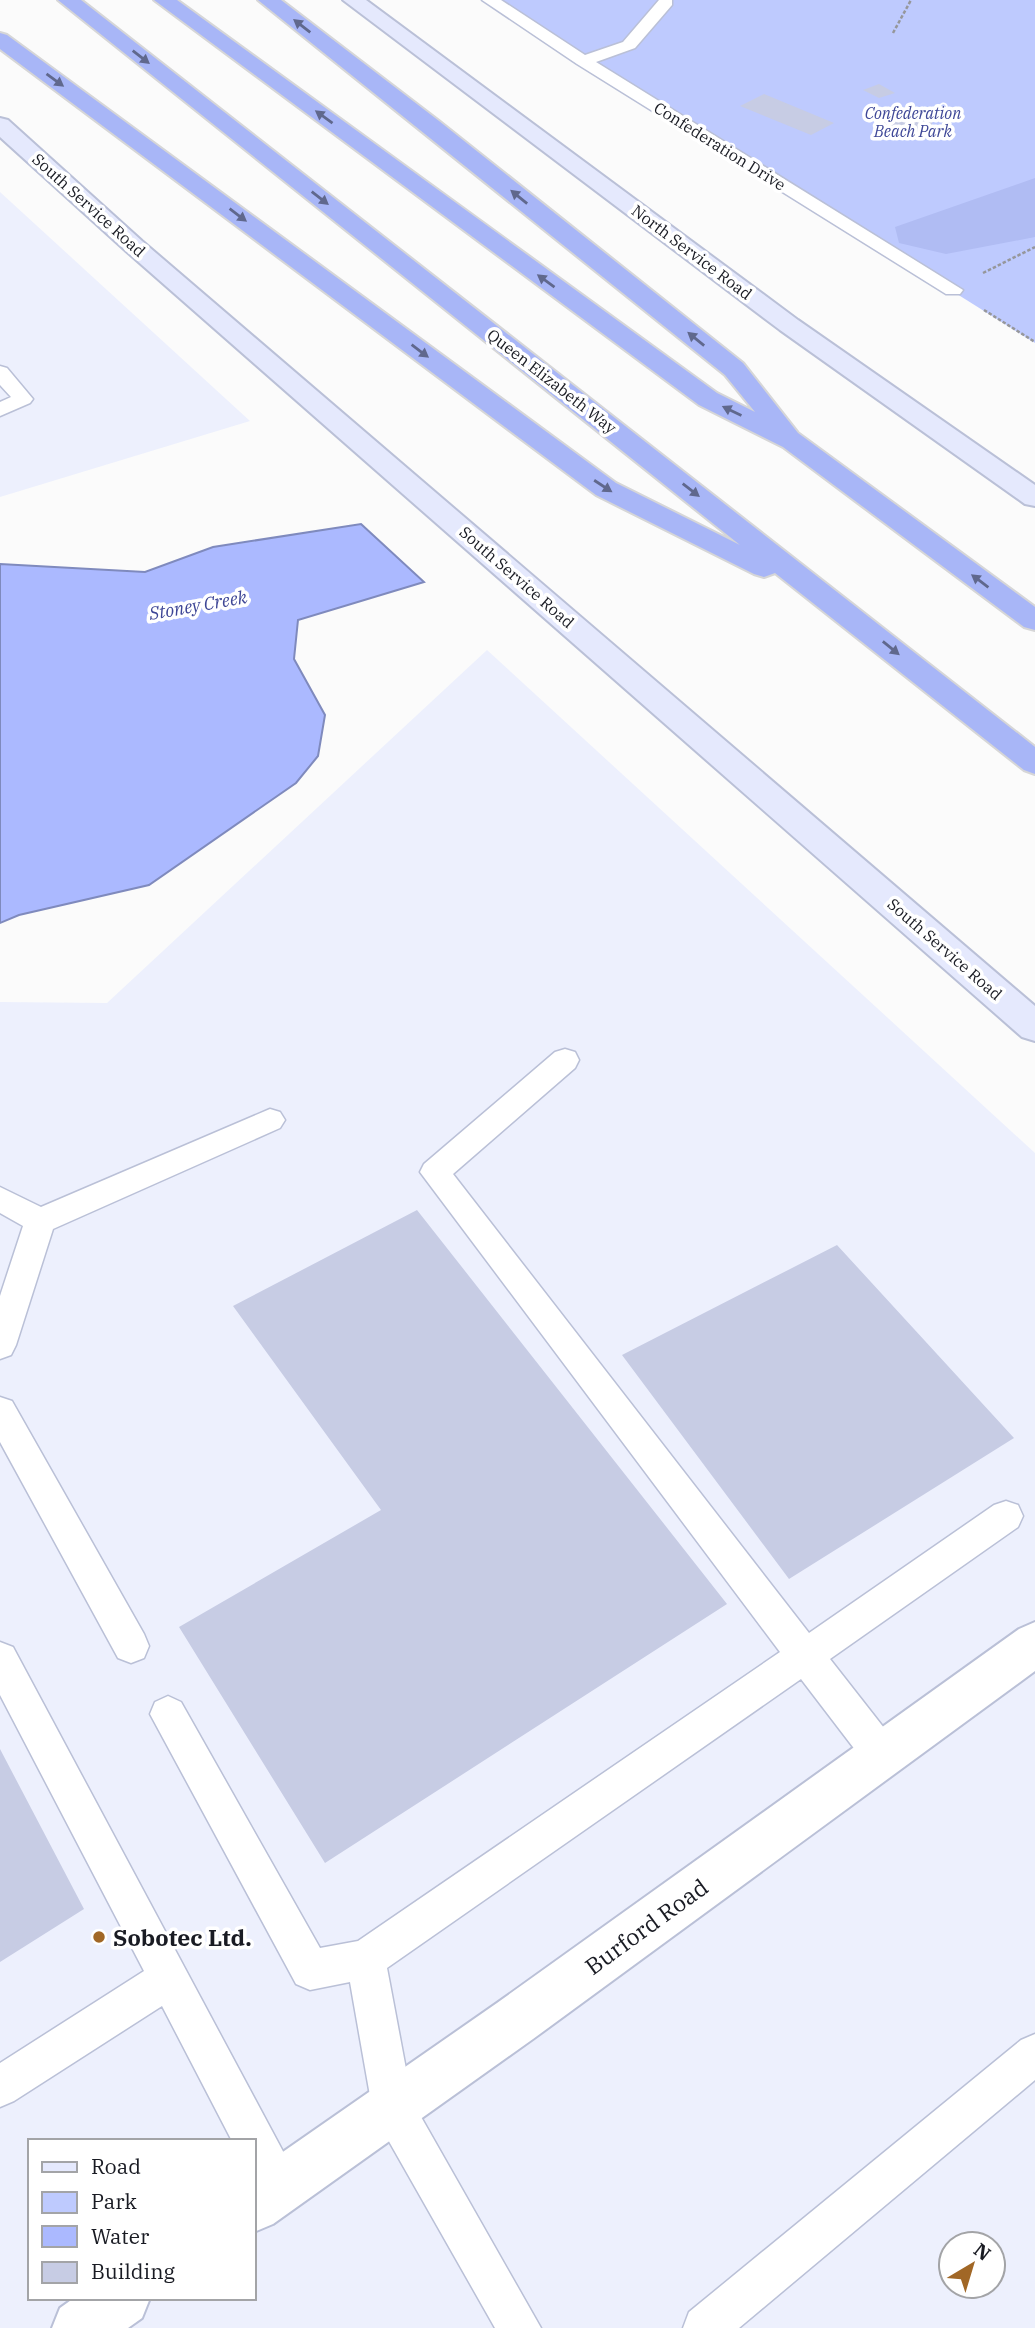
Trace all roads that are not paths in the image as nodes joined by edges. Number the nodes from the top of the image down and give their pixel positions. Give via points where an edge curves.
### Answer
1 (68, 0) edge
2 (164, 0) edge
3 (268, 0) edge
4 (353, 0) edge
5 (490, 0) edge
6 (666, 2) edge
7 (0, 39) edge
8 (583, 61) junction
9 (0, 125) edge
10 (953, 290) road end
11 (0, 372) edge
12 (0, 410) edge
13 (793, 441) junction
14 (1035, 498) edge
15 (837, 605) junction
16 (1035, 621) edge
17 (1035, 763) edge
18 (1035, 1027) edge
19 (565, 1060) dead end
20 (270, 1119) dead end
21 (0, 1199) edge
22 (40, 1221) junction
23 (0, 1345) edge
24 (0, 1411) edge
25 (1006, 1516) dead end
26 (1035, 1644) edge
27 (131, 1646) dead end
28 (805, 1656) junction
29 (0, 1658) edge
30 (168, 1714) dead end
31 (882, 1755) junction
32 (366, 1959) junction
33 (169, 1978) junction
34 (1035, 2054) edge
35 (0, 2087) edge
36 (394, 2107) junction
37 (241, 2139) edge
38 (256, 2174) edge
39 (266, 2196) edge
40 (119, 2300) edge
41 (80, 2328) edge
42 (519, 2328) edge
43 (705, 2328) edge

1 -> 15 highway, Queen Elizabeth Way
13 -> 2 highway via 708,399
13 -> 3 highway via 734,369
4 - 14 street, North Service Road via 789,325
5 - 8 lane, Confederation Drive
6 - 8 lane via 629,45
7 -> 15 highway via 606,489
8 - 10 lane, Confederation Drive
9 - 18 street, South Service Road
11 - 12 lane via 23,399
16 -> 13 highway
15 -> 17 highway, Queen Elizabeth Way
19 - 28 lane via 435,1171
20 - 22 lane
21 - 22 lane
22 - 23 lane
24 - 27 lane
25 - 28 lane
26 - 31 street, Burford Road
28 - 31 lane
28 - 32 lane
29 - 33 lane
30 - 32 lane via 310,1970
31 - 36 street, Burford Road
32 - 36 lane
33 - 35 lane
33 - 37 lane
34 - 43 lane
36 - 39 street, Burford Road
36 - 42 lane
38 - 39 lane
40 - 41 street

